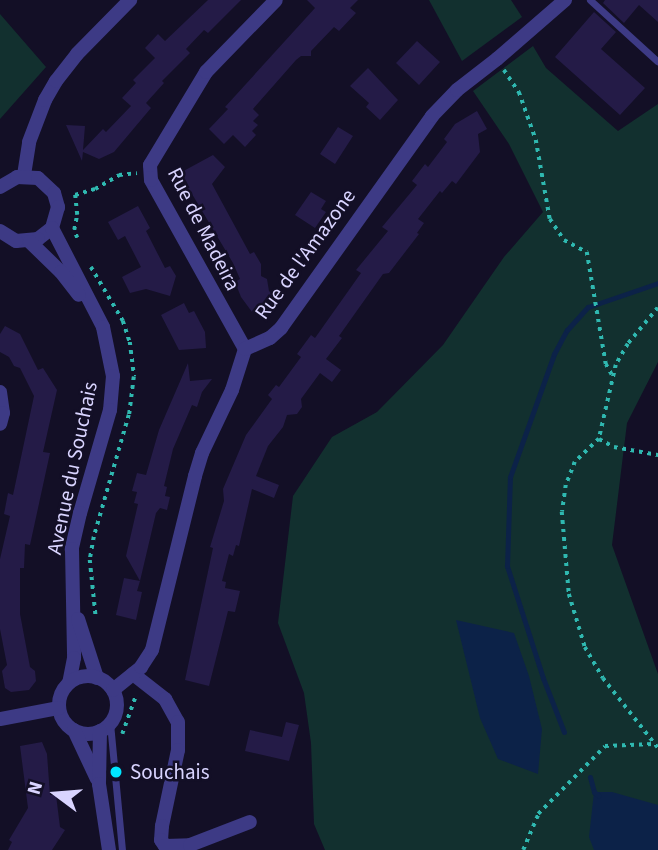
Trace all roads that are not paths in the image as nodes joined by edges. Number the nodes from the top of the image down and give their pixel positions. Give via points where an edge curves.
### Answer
1 (130, 0) edge
2 (276, 0) edge
3 (565, 0) edge
4 (590, 0) edge
5 (657, 61) edge
6 (24, 175) junction
7 (0, 187) edge
8 (52, 228) junction
9 (0, 231) edge
10 (30, 242) junction
11 (89, 302) junction
12 (245, 349) junction
13 (0, 392) edge
14 (0, 424) edge
15 (72, 606) junction
16 (133, 674) junction
17 (97, 678) junction
18 (69, 683) junction
19 (113, 690) junction
20 (59, 708) junction
21 (0, 719) edge
22 (105, 727) junction
23 (74, 730) junction
24 (99, 784) junction
25 (250, 822) dead end
26 (109, 850) edge
27 (122, 850) edge

1 - 6 street via 56,81 29,142
2 - 12 street, Rue de Madeira via 206,72 150,165 151,180
3 - 12 street, Rue de l'Amazone via 432,116 281,328
4 - 5 lane
6 - 7 street
6 - 8 street via 44,182 54,193 58,215
8 - 10 street
8 - 11 street, Avenue du Souchais
9 - 10 street via 16,241
10 - 11 street, Avenue du Souchais
11 - 15 street, Avenue du Souchais via 107,337 113,387 75,532
12 - 16 street via 232,390 202,453 152,650
13 - 14 street
15 - 17 street, Avenue du Souchais
15 - 18 street, Avenue du Souchais via 74,658
16 - 19 street
16 - 25 street via 165,699 178,722 178,750 162,826 165,846 190,845
17 - 18 street via 79,677
17 - 19 street
18 - 20 street
19 - 22 street via 116,703
20 - 21 street
20 - 23 street
22 - 23 street via 87,734
22 - 24 street
22 - 27 lane
23 - 24 street
24 - 26 street

